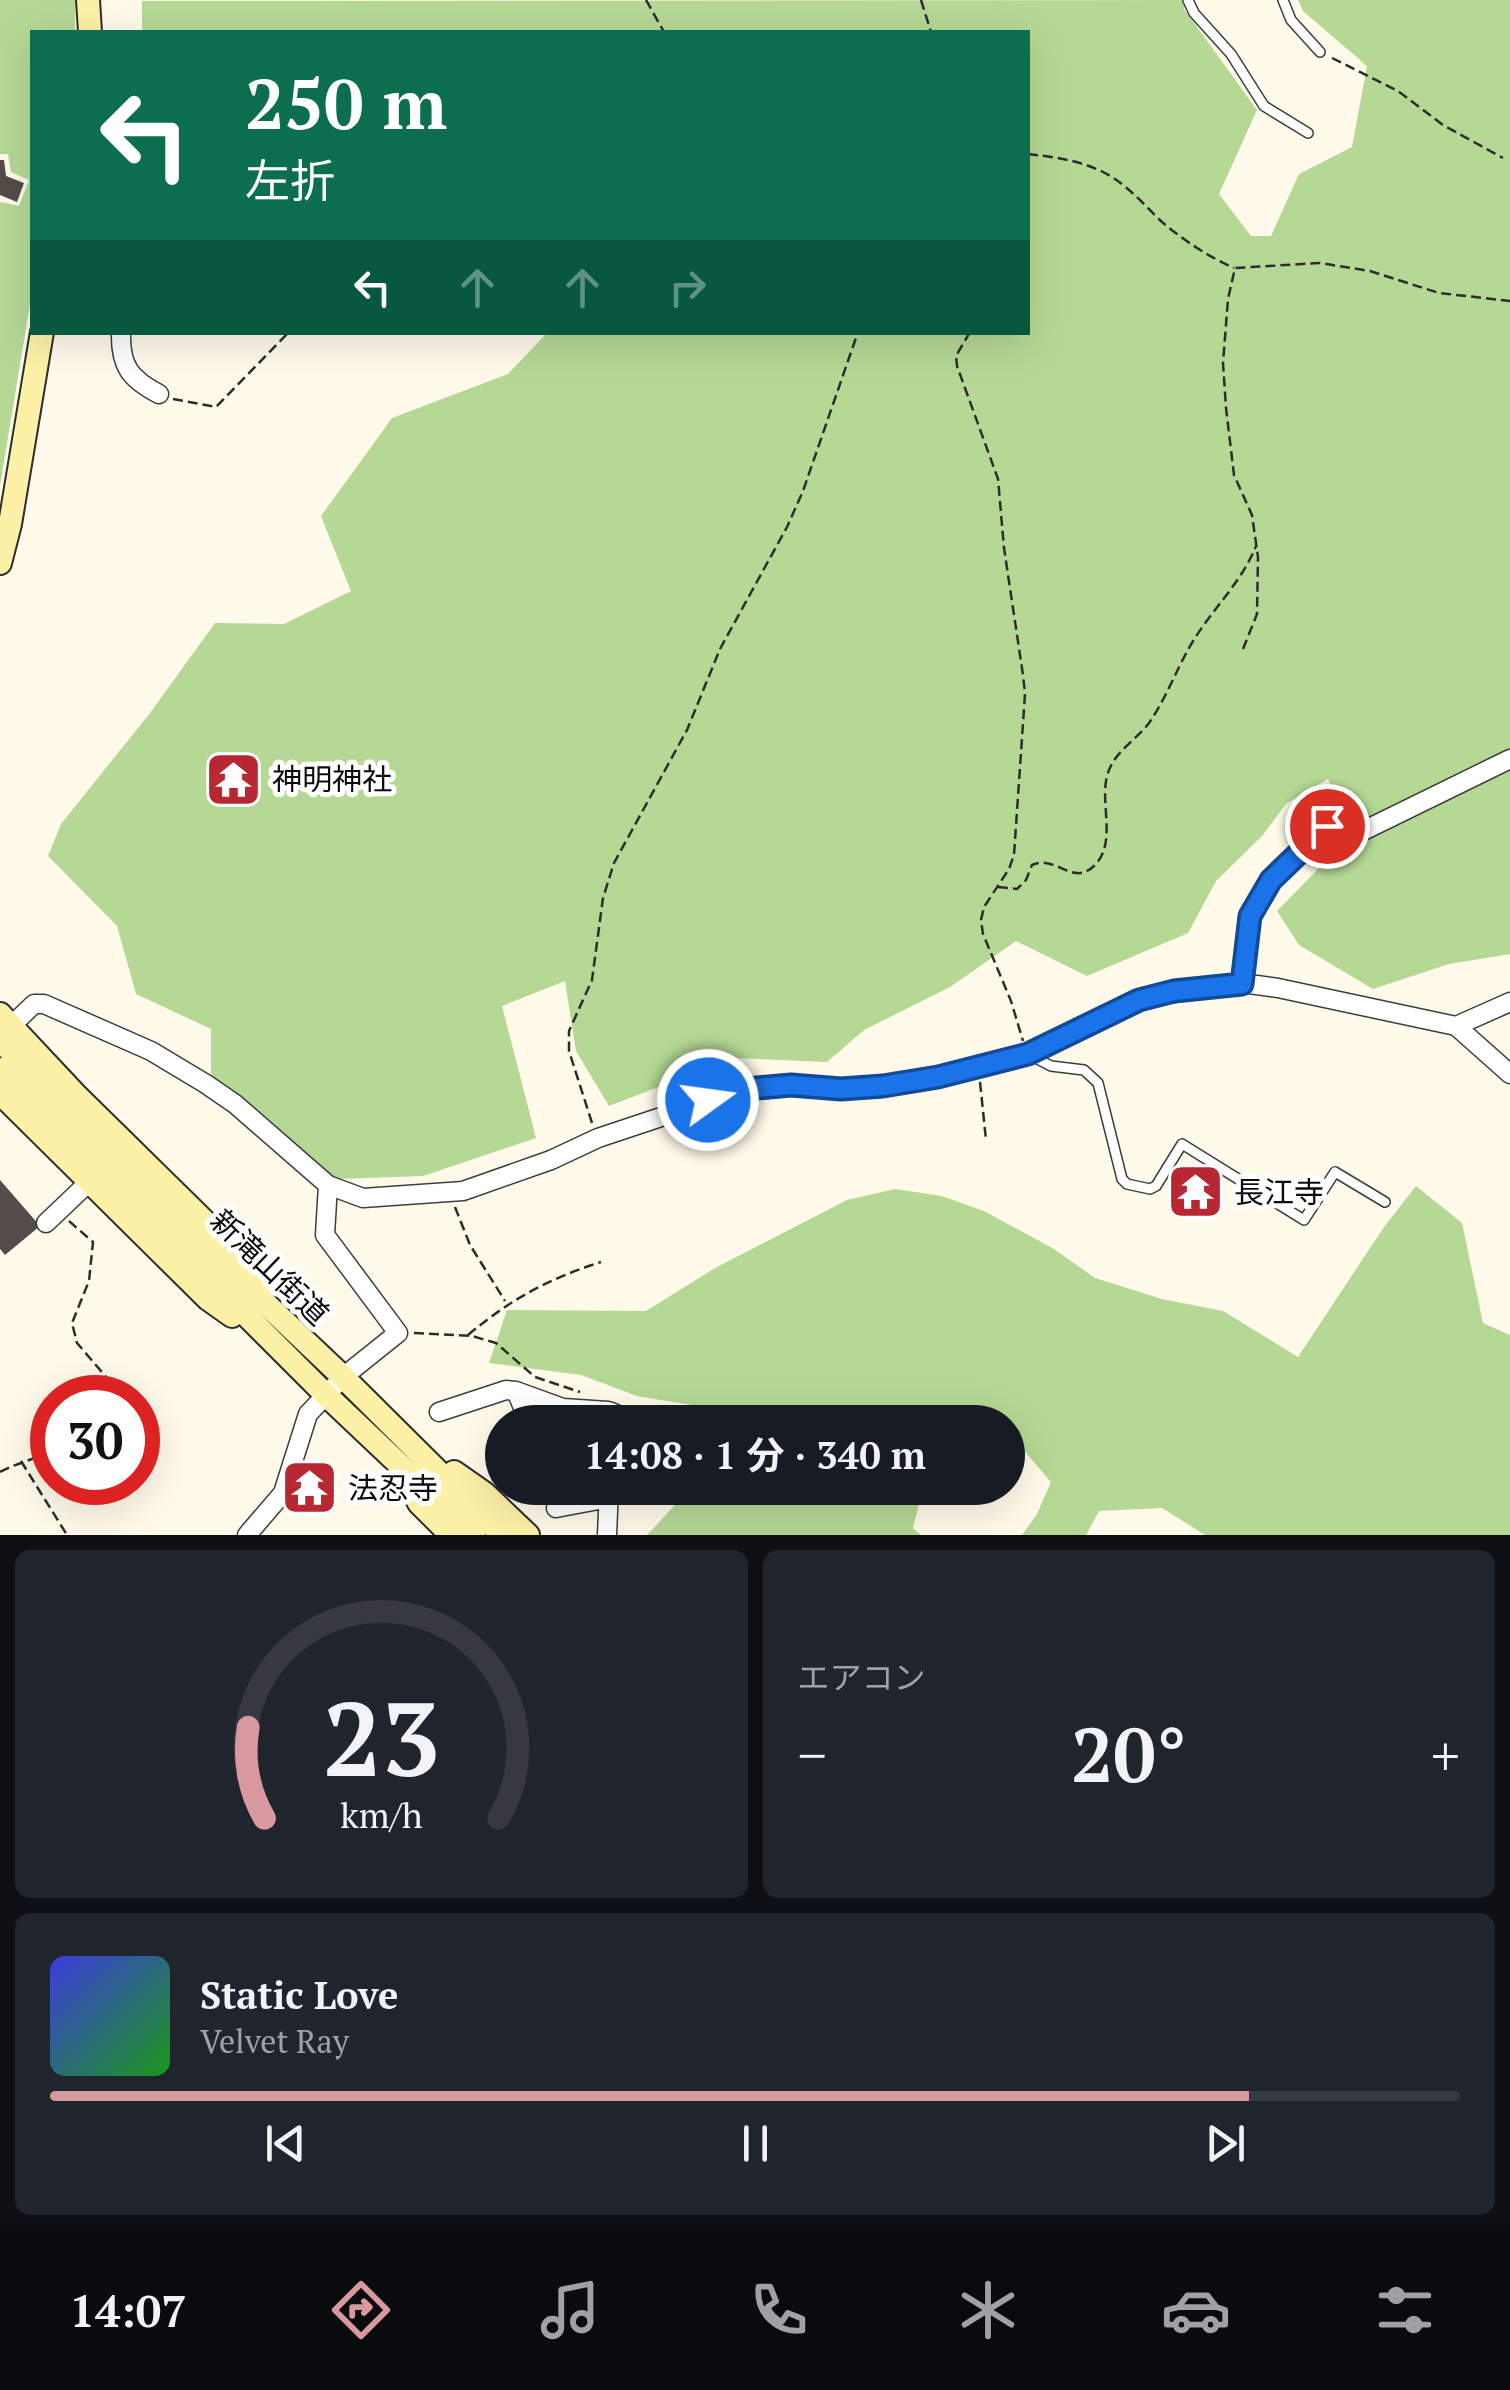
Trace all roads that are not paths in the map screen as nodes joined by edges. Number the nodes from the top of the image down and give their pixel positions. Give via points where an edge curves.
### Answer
1 (88, 0) edge
2 (1188, 0) edge
3 (1283, 0) edge
4 (90, 30) edge
5 (1320, 52) road end
6 (1308, 133) dead end
7 (42, 335) edge
8 (120, 335) edge
9 (159, 394) road end
10 (0, 563) edge
11 (1510, 758) edge
12 (1242, 984) junction
13 (1510, 1002) edge
14 (1456, 1026) junction
15 (4, 1027) edge
16 (1028, 1054) junction
17 (0, 1069) edge
18 (1510, 1074) edge
19 (0, 1093) edge
20 (88, 1183) junction
21 (328, 1185) junction
22 (1385, 1202) dead end
23 (53, 1218) road end
24 (280, 1350) junction
25 (343, 1377) junction
26 (516, 1391) junction
27 (326, 1395) junction
28 (522, 1405) edge
29 (556, 1405) edge
30 (439, 1412) dead end
31 (402, 1435) junction
32 (402, 1468) junction
33 (567, 1505) edge
34 (609, 1505) edge
35 (556, 1508) dead end
36 (247, 1535) edge
37 (451, 1535) edge
38 (474, 1535) edge
39 (502, 1535) edge
40 (528, 1535) edge
41 (608, 1535) edge

1 - 4 main road
2 - 6 lane via 1264,106
3 - 5 lane via 1291,20
7 - 10 main road
8 - 9 street via 120,351 136,382
11 - 12 street via 1364,831 1327,826 1271,880 1250,916
12 - 14 street
12 - 16 street via 1139,1000
13 - 14 street
14 - 18 street
15 - 21 street via 44,1004 151,1052 235,1104
15 - 25 main road, 新滝山街道 via 252,1268 263,1300
16 - 21 street via 883,1086 746,1089 449,1192 364,1198
16 - 22 lane via 1051,1066 1084,1070 1098,1082 1127,1184 1156,1186 1182,1144 1304,1220 1334,1172
17 - 24 main road, 新滝山街道
19 - 20 main road
20 - 23 street
20 - 24 main road via 208,1299
21 - 25 street via 325,1235 398,1333
24 - 27 main road, 新滝山街道
25 - 27 street
25 - 31 main road, 新滝山街道
26 - 28 street
26 - 29 street
26 - 30 street
27 - 32 main road, 新滝山街道
27 - 36 street via 306,1417 282,1493
31 - 39 main road, 新滝山街道
31 - 40 main road via 484,1492
32 - 37 main road via 418,1503
32 - 38 main road, 新滝山街道
33 - 35 street
34 - 41 street

